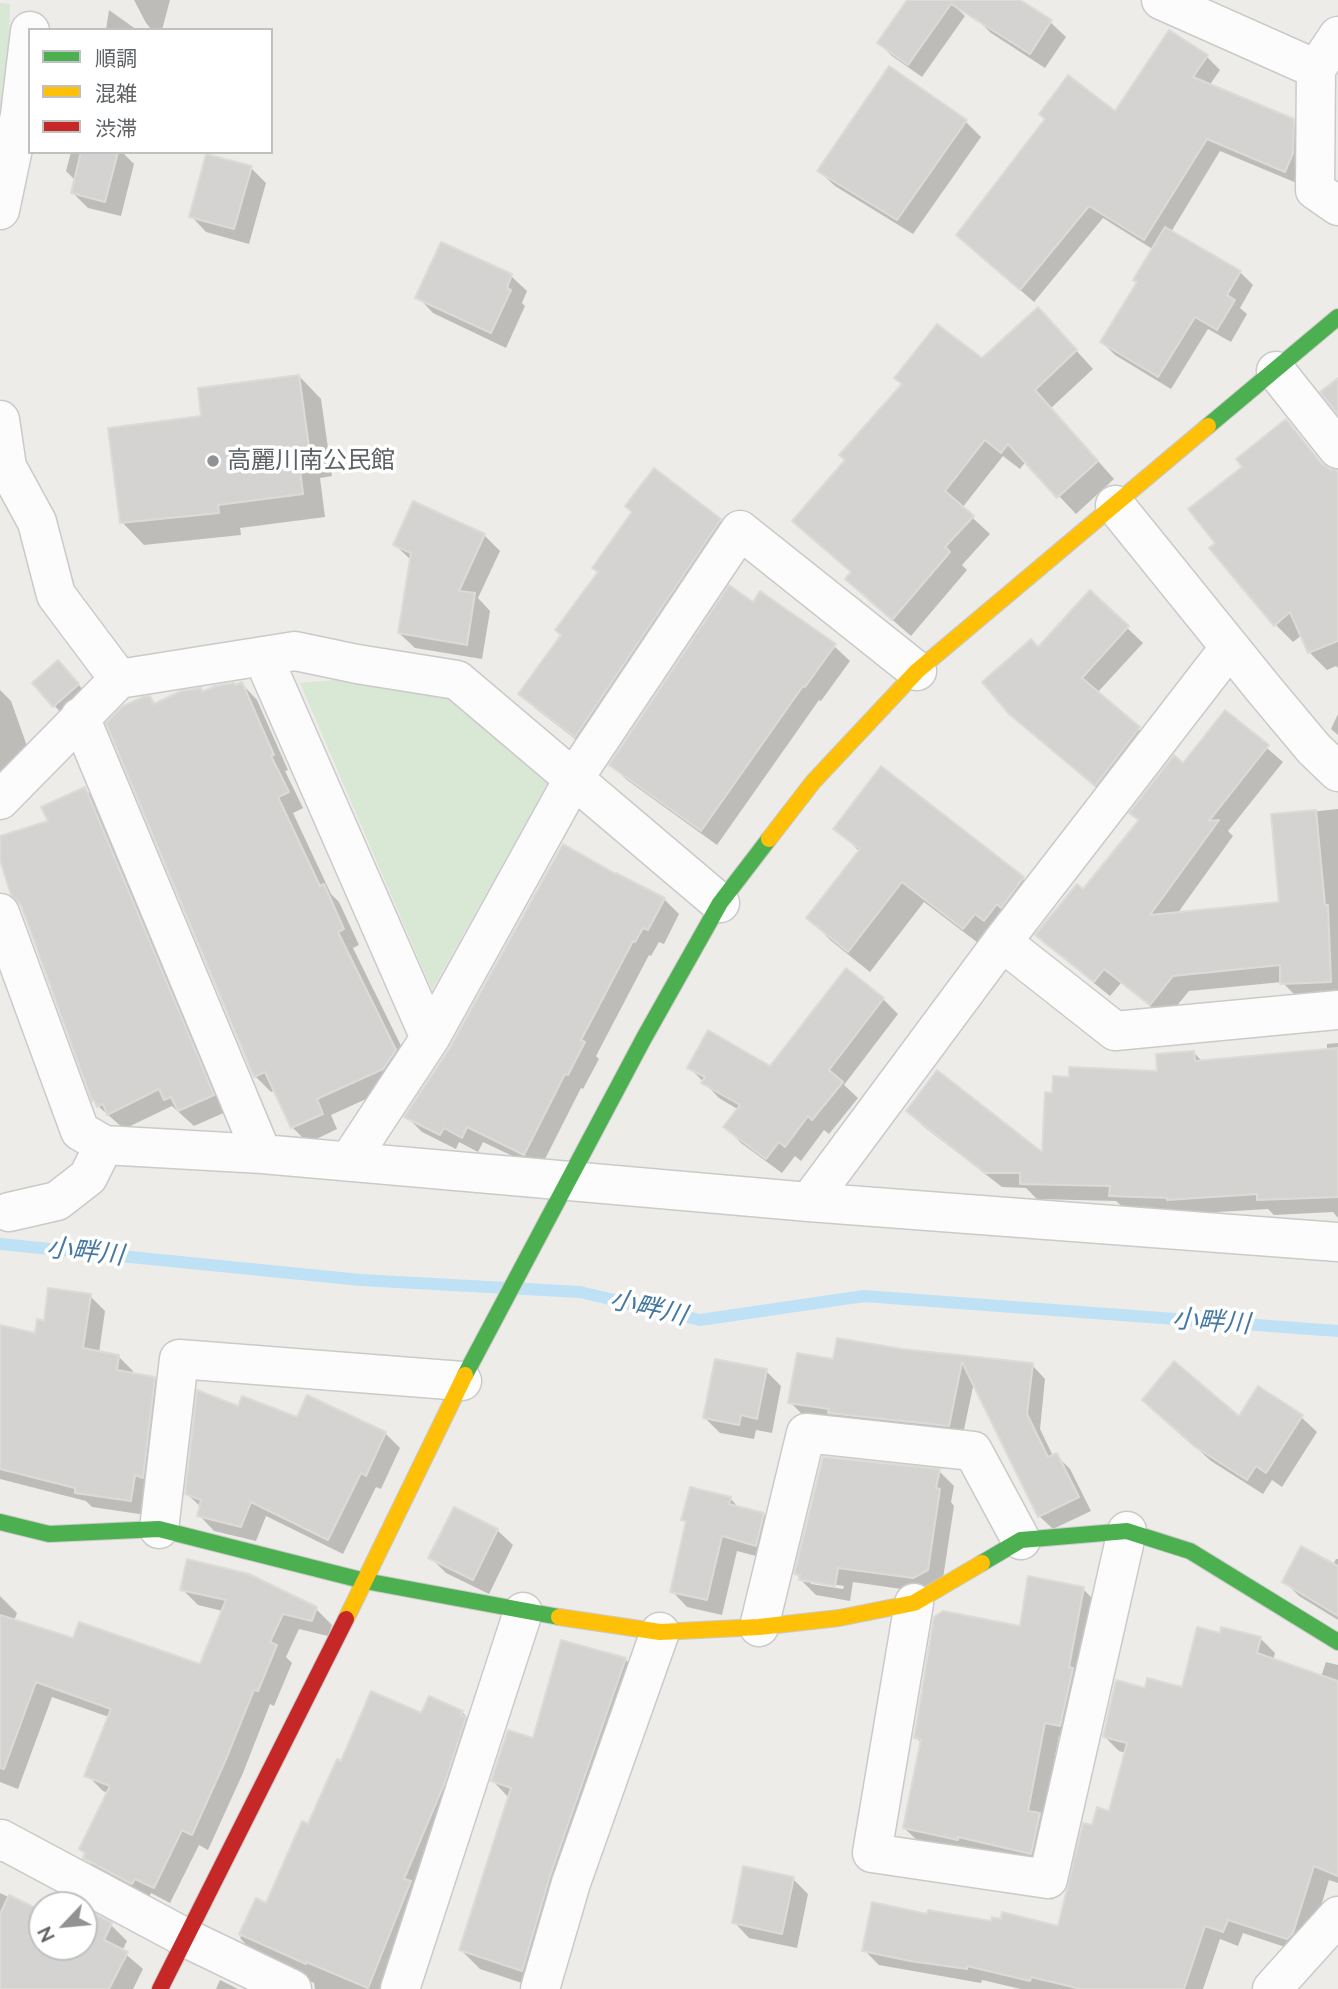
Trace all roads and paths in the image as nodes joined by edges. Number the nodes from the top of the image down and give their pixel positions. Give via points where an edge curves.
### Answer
1 (34, 0) edge
2 (1161, 0) edge
3 (30, 28) edge
4 (1338, 36) edge
5 (28, 48) edge
6 (1317, 69) junction
7 (1338, 206) edge
8 (0, 211) edge
9 (1338, 317) edge
10 (1276, 370) junction
11 (0, 420) edge
12 (1338, 449) edge
13 (1115, 505) junction
14 (1230, 647) junction
15 (263, 657) junction
16 (917, 671) junction
17 (119, 678) junction
18 (80, 717) junction
19 (1338, 772) edge
20 (574, 778) junction
21 (0, 800) edge
22 (720, 903) junction
23 (0, 914) edge
24 (1002, 942) junction
25 (1338, 1010) edge
26 (430, 1038) junction
27 (104, 1145) junction
28 (262, 1154) junction
29 (349, 1161) junction
30 (564, 1192) junction
31 (809, 1202) junction
32 (9, 1212) dead end
33 (1338, 1242) edge
34 (468, 1370) junction
35 (0, 1522) edge
36 (159, 1529) junction
37 (1127, 1531) junction
38 (1021, 1540) junction
39 (365, 1581) junction
40 (914, 1603) junction
41 (523, 1612) junction
42 (759, 1627) junction
43 (660, 1632) junction
44 (1338, 1642) edge
45 (0, 1842) edge
46 (1338, 1916) edge
47 (186, 1938) junction
48 (160, 1989) edge
49 (292, 1989) edge
50 (400, 1989) edge
51 (540, 1989) edge
52 (1272, 1989) edge

1 - 3 street
2 - 6 street
4 - 6 street
5 - 8 street
6 - 7 street via 1315,190
9 - 10 street
10 - 12 street
10 - 13 street
11 - 17 street via 8,467 37,522 55,595
13 - 14 street
13 - 16 street
14 - 19 street
14 - 24 street
15 - 17 street
15 - 20 street via 295,651 457,680
15 - 26 street
16 - 20 street via 740,530
16 - 22 street via 813,782
17 - 18 street
18 - 21 street
18 - 28 street
20 - 22 street
20 - 26 street
22 - 30 street
23 - 27 street via 80,1131
24 - 25 street via 1115,1031
24 - 31 street
26 - 29 street
27 - 28 street
27 - 32 street via 89,1177 57,1201
28 - 29 street
29 - 30 street
30 - 31 street
30 - 34 street
31 - 33 street
34 - 36 street via 180,1359
34 - 39 street
35 - 36 street via 49,1534
36 - 39 street
37 - 38 street
37 - 40 street via 1048,1879 872,1853
37 - 44 street via 1190,1551
38 - 40 street
38 - 42 street via 973,1451 806,1433
39 - 41 street
39 - 47 street
40 - 42 street
41 - 43 street
41 - 50 street
42 - 43 street
43 - 51 street via 571,1883
45 - 47 street
46 - 52 street
47 - 48 street
47 - 49 street

